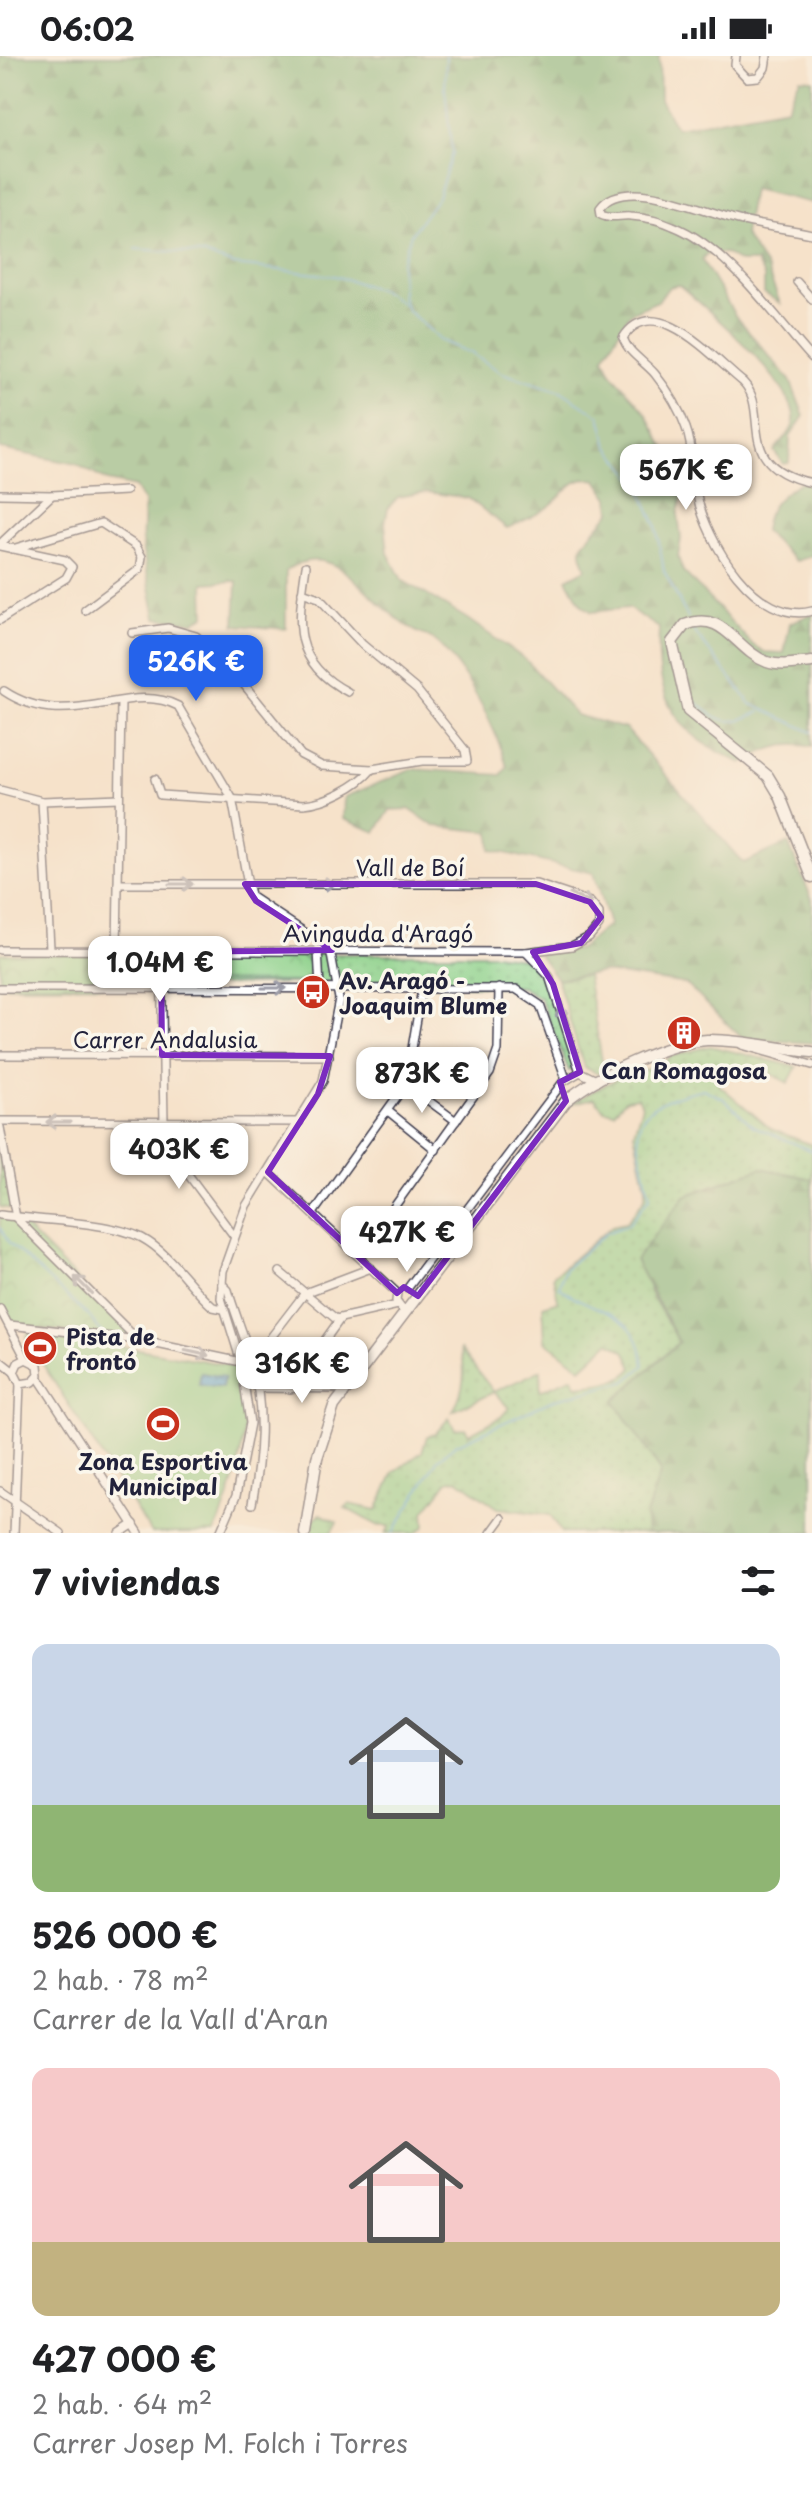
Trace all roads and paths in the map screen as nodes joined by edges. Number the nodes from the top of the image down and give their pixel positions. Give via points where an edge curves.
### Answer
1 (736, 56) edge
2 (767, 56) edge
3 (812, 234) edge
4 (797, 282) dead end
5 (812, 299) edge
6 (812, 358) edge
7 (812, 483) edge
8 (126, 491) dead end
9 (0, 494) edge
10 (52, 495) junction
11 (0, 545) edge
12 (12, 549) junction
13 (306, 566) dead end
14 (302, 592) junction
15 (85, 610) dead end
16 (812, 611) edge
17 (0, 620) edge
18 (132, 633) dead end
19 (812, 662) edge
20 (0, 682) edge
21 (2, 692) edge
22 (348, 692) dead end
23 (121, 702) junction
24 (372, 769) junction
25 (155, 779) dead end
26 (0, 790) edge
27 (119, 798) junction
28 (232, 798) junction
29 (42, 801) junction
30 (812, 877) edge
31 (118, 884) junction
32 (245, 884) junction
33 (308, 935) junction
34 (50, 948) junction
35 (117, 949) junction
36 (330, 949) junction
37 (0, 950) edge
38 (318, 950) junction
39 (161, 952) junction
40 (526, 952) junction
41 (0, 988) edge
42 (320, 988) junction
43 (336, 988) junction
44 (499, 988) junction
45 (161, 989) junction
46 (422, 989) junction
47 (742, 1045) junction
48 (812, 1052) edge
49 (0, 1055) edge
50 (162, 1055) junction
51 (329, 1056) junction
52 (812, 1065) edge
53 (580, 1072) junction
54 (598, 1081) junction
55 (564, 1082) junction
56 (406, 1084) junction
57 (566, 1101) junction
58 (388, 1111) junction
59 (0, 1121) edge
60 (456, 1121) junction
61 (149, 1122) junction
62 (164, 1122) junction
63 (299, 1122) junction
64 (0, 1127) edge
65 (436, 1150) junction
66 (268, 1172) junction
67 (314, 1212) junction
68 (0, 1215) edge
69 (16, 1218) junction
70 (234, 1236) junction
71 (359, 1256) junction
72 (371, 1268) junction
73 (280, 1272) dead end
74 (222, 1284) junction
75 (407, 1289) junction
76 (305, 1293) junction
77 (397, 1293) junction
78 (418, 1296) junction
79 (0, 1309) edge
80 (223, 1309) junction
81 (401, 1309) junction
82 (340, 1318) junction
83 (10, 1325) junction
84 (138, 1340) junction
85 (26, 1359) junction
86 (0, 1361) edge
87 (241, 1362) junction
88 (252, 1362) junction
89 (14, 1372) junction
90 (38, 1377) junction
91 (20, 1384) junction
92 (257, 1388) junction
93 (290, 1389) junction
94 (347, 1389) junction
95 (0, 1491) edge
96 (15, 1501) junction
97 (252, 1504) dead end
98 (502, 1518) dead end
99 (134, 1524) junction
100 (14, 1533) edge
101 (61, 1533) edge
102 (120, 1533) edge
103 (139, 1533) edge
104 (220, 1533) edge
105 (305, 1533) edge
106 (491, 1533) edge

1 - 2 street via 735,65 747,78 758,77
3 - 6 street via 639,194 612,198 600,208 609,218 658,220 698,240 723,260
4 - 5 street
7 - 16 street via 780,471 763,453 755,438 750,390 670,323 646,319 632,324 623,338 626,348 657,376 686,427 697,496 717,547 761,601 785,613
8 - 10 street
9 - 10 street
10 - 11 street
11 - 12 street
12 - 15 street via 101,523 136,546 142,557 140,569
12 - 17 street via 65,560 72,567 66,578
13 - 14 street
14 - 22 street via 302,645 320,672
14 - 24 street via 319,598 362,644 417,690 468,758 462,763 422,761
18 - 24 street via 168,628 196,636 229,666 301,755 322,766
19 - 30 street via 767,662 708,620 681,627 672,642 688,711 768,776
20 - 21 street
21 - 23 street via 58,710
23 - 27 street
23 - 28 street via 153,700 178,706
24 - 28 street via 316,803
25 - 28 street via 160,795
26 - 29 street
27 - 29 street
27 - 31 street
28 - 32 street
29 - 34 street
31 -> 32 street, Vall de Boí
31 - 35 street
32 - 33 street via 256,901
32 -> 40 street, Vall de Boí via 536,884 590,902 599,913 599,925 581,943
33 - 36 street
33 - 38 street
34 - 35 street, Avinguda d'Aragó
34 - 37 street, Avinguda d'Aragó
35 - 39 street, Avinguda d'Aragó
36 - 38 street, Avinguda d'Aragó
36 - 40 street, Avinguda d'Aragó
36 - 43 street
38 - 39 street, Avinguda d'Aragó
38 - 42 street
39 - 45 street
53 -> 40 street via 549,976
41 - 45 street
42 - 43 street
45 -> 42 street
43 - 46 street
43 - 51 street via 339,999
44 - 46 street
44 - 55 street via 520,990 540,1005
44 - 60 street via 495,1064
45 - 50 street
46 - 56 street
47 - 48 street
47 - 52 street
47 - 54 street via 688,1043
49 - 50 street, Carrer Andalusia
50 - 51 street, Carrer Andalusia
50 - 62 street
51 - 63 street via 323,1081
53 - 54 street
53 - 55 street
54 - 57 street
55 - 57 street
55 - 75 street
56 - 58 street
56 - 60 street
57 - 78 street
58 - 65 street
58 - 67 street
61 -> 59 street
60 - 65 street
61 - 62 street
61 - 70 street
62 - 63 street
63 - 66 street
64 - 69 street
65 - 71 street
66 - 67 street
66 - 70 street
67 - 71 street
68 - 69 street
69 - 80 street via 141,1237 213,1307
84 -> 69 street
70 - 74 street
71 - 72 street
72 - 76 street
72 - 77 street
73 - 76 street
74 - 80 street
74 - 88 street
75 - 77 street
75 - 78 street
76 - 82 street
76 - 88 street
77 - 81 street
78 - 81 street
79 - 83 street
80 - 87 street
81 - 82 street
81 - 94 street
82 - 93 street
83 - 84 street
83 - 85 street
84 -> 87 street
85 - 89 street
85 - 90 street via 38,1365
86 - 89 street
87 - 104 street via 248,1393 247,1450
88 - 92 street
89 - 91 street
90 - 91 street
90 - 99 street
91 - 96 street
92 - 93 street
92 - 97 street via 261,1458
93 - 94 street
94 - 105 street via 325,1427
95 - 96 street
96 - 100 street
96 - 101 street
98 - 106 street
99 - 102 street
99 - 103 street

